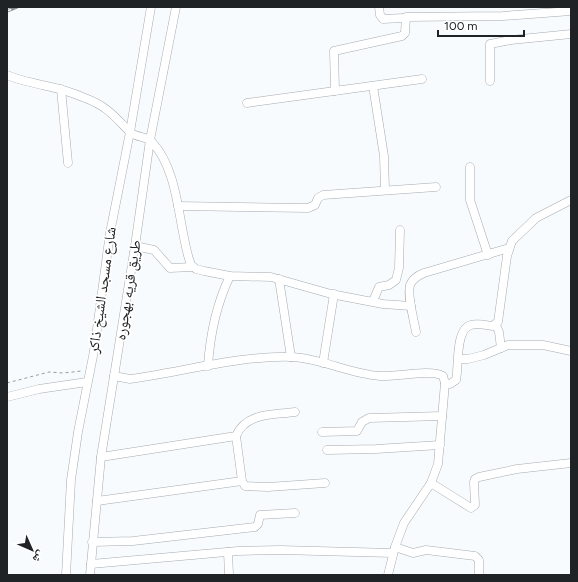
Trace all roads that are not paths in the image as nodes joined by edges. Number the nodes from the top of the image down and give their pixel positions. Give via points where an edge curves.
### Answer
1 (151, 7) edge
2 (176, 7) edge
3 (379, 7) edge
4 (571, 10) edge
5 (404, 18) junction
6 (571, 34) edge
7 (7, 75) edge
8 (422, 79) dead end
9 (490, 81) dead end
10 (373, 86) junction
11 (61, 90) junction
12 (335, 91) junction
13 (247, 103) dead end
14 (133, 134) junction
15 (148, 140) junction
16 (68, 163) dead end
17 (470, 167) dead end
18 (436, 187) dead end
19 (385, 190) junction
20 (571, 200) edge
21 (178, 206) junction
22 (400, 230) dead end
23 (135, 246) junction
24 (509, 248) junction
25 (488, 255) junction
26 (193, 267) junction
27 (230, 276) junction
28 (279, 279) junction
29 (334, 294) junction
30 (373, 301) junction
31 (411, 306) junction
32 (496, 325) junction
33 (416, 332) dead end
34 (501, 348) junction
35 (571, 351) edge
36 (291, 357) junction
37 (458, 359) junction
38 (323, 363) junction
39 (208, 366) junction
40 (114, 376) junction
41 (87, 382) junction
42 (445, 384) junction
43 (7, 397) edge
44 (295, 412) dead end
45 (442, 416) junction
46 (322, 432) dead end
47 (236, 436) junction
48 (440, 445) junction
49 (327, 450) dead end
50 (101, 458) junction
51 (571, 463) edge
52 (242, 481) junction
53 (325, 482) dead end
54 (431, 483) junction
55 (97, 500) junction
56 (295, 512) dead end
57 (92, 542) junction
58 (394, 550) junction
59 (228, 552) junction
60 (91, 564) junction
61 (66, 575) edge
62 (90, 575) edge
63 (229, 575) edge
64 (388, 575) edge
65 (479, 575) edge

1 - 14 street, شارع مسجد الشيخ ذاكر
2 - 15 street, طريق قريه بهجوره
3 - 5 street via 383,19
4 - 5 street via 503,16
5 - 12 street via 405,33 402,36 334,51
6 - 9 street via 492,42 489,46
7 - 11 street
8 - 10 street
10 - 12 street
10 - 19 street via 383,149
11 - 14 street via 100,105 117,117
11 - 16 street
12 - 13 street
14 - 15 street
14 - 41 street, شارع مسجد الشيخ ذاكر via 110,233
15 - 21 street via 160,153 167,166
15 - 23 street, طريق قريه بهجوره
17 - 25 street via 470,200
18 - 19 street
19 - 21 street via 323,195 318,198 315,205 308,208
20 - 24 street via 536,218 517,234
21 - 26 street via 186,249
22 - 30 street via 399,268 396,280 379,288
23 - 26 street via 154,250 170,268
23 - 40 street, طريق قريه بهجوره
24 - 25 street
24 - 32 street via 503,296
25 - 31 street via 417,276 410,285
26 - 27 street
27 - 28 street
27 - 39 street via 212,329
28 - 29 street
28 - 36 street
29 - 30 street
29 - 38 street
30 - 31 street
31 - 33 street
32 - 34 street
32 - 37 street via 472,324 464,328
34 - 35 street via 521,344
34 - 37 street via 484,355
36 - 38 street
36 - 39 street
37 - 42 street via 456,380
38 - 42 street via 375,375 438,374 443,376
39 - 40 street via 130,379
40 - 50 street, طريق قريه بهجوره
41 - 43 street
41 - 61 street, شارع مسجد الشيخ ذاكر via 71,480
42 - 45 street
44 - 47 street via 254,418 240,428
45 - 46 street via 369,418 362,422 357,431
45 - 48 street
47 - 50 street
47 - 52 street
48 - 49 street
48 - 54 street via 438,464
50 - 55 street, طريق قريه بهجوره
51 - 54 street via 516,469 479,477 474,482 475,505 470,508
52 - 53 street via 246,487
52 - 55 street
54 - 58 street via 404,522
55 - 57 street, طريق قريه بهجوره
56 - 57 street via 260,515 255,527 133,541
57 - 60 street, طريق قريه بهجوره
58 - 59 street
58 - 64 street
58 - 65 street via 413,553 426,550 475,556 479,560
59 - 60 street
59 - 63 street
60 - 62 street, طريق قريه بهجوره

